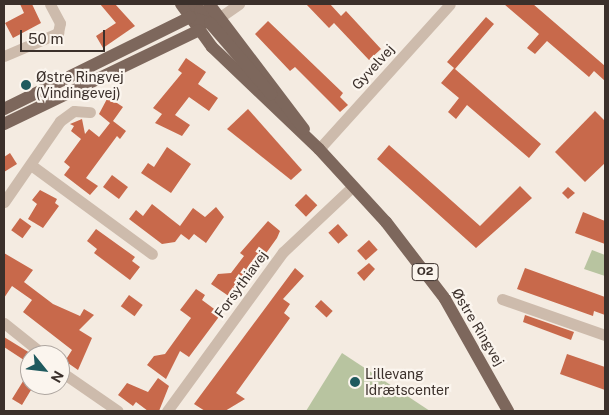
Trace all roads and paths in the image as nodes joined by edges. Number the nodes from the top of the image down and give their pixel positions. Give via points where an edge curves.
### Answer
1 (50, 4) edge
2 (181, 4) edge
3 (239, 4) edge
4 (450, 4) edge
5 (202, 8) edge
6 (209, 24) junction
7 (4, 56) edge
8 (4, 109) edge
9 (90, 112) dead end
10 (4, 124) edge
11 (319, 149) junction
12 (31, 165) junction
13 (353, 186) junction
14 (4, 202) edge
15 (152, 254) dead end
16 (502, 299) dead end
17 (4, 323) edge
18 (605, 335) edge
19 (32, 345) edge
20 (70, 377) edge
21 (118, 411) edge
22 (166, 411) edge
23 (508, 411) edge

1 - 7 street via 60,23 58,33
2 - 5 main road, Østre Ringvej / O2
3 - 6 street
4 - 11 street, Gyvelvej
5 - 6 main road, Østre Ringvej / O2
5 - 6 main road, Østre Ringvej / O2
5 - 8 main road
6 - 10 main road
6 - 11 main road, Østre Ringvej / O2 via 294,115
6 - 11 main road, Østre Ringvej / O2 via 260,97
9 - 12 street via 74,111 60,121
11 - 13 main road, Østre Ringvej / O2
12 - 14 street
12 - 15 street
13 - 22 street, Forsythiavej via 283,252
13 - 23 main road, Østre Ringvej / O2 via 445,299
16 - 18 street
17 - 19 street
20 - 21 street

